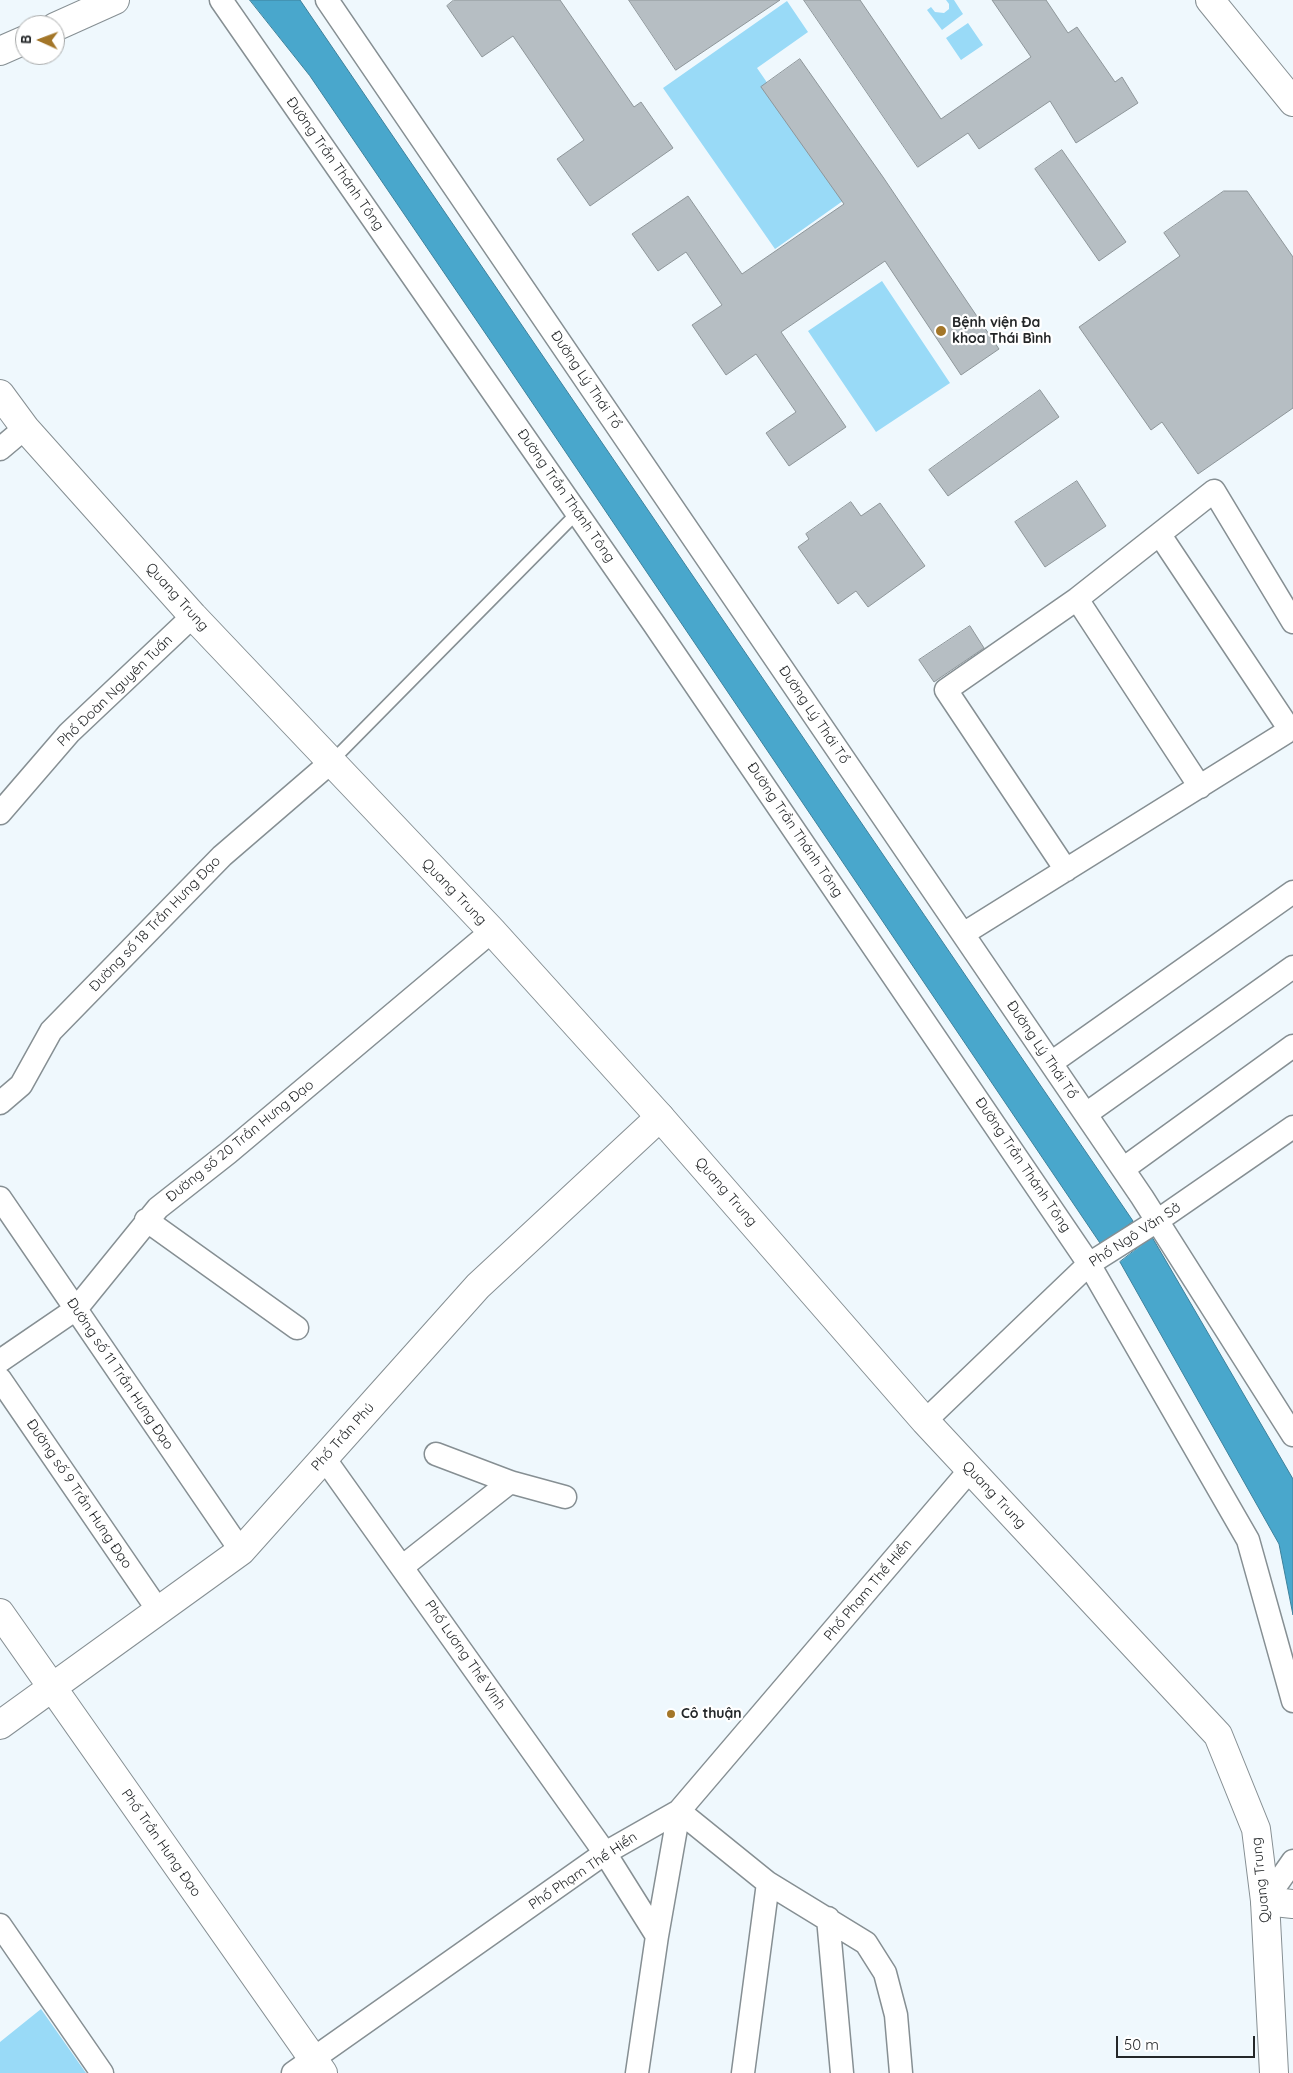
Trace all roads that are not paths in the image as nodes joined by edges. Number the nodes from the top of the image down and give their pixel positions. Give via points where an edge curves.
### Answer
1 (115, 0) edge
2 (222, 0) edge
3 (327, 0) edge
4 (1210, 0) edge
5 (65, 22) edge
6 (15, 44) edge
7 (0, 51) edge
8 (1293, 102) edge
9 (0, 394) edge
10 (25, 428) junction
11 (0, 449) edge
12 (577, 513) junction
13 (1160, 535) junction
14 (1077, 599) junction
15 (194, 616) junction
16 (1293, 622) edge
17 (1292, 729) edge
18 (330, 762) junction
19 (1200, 786) junction
20 (0, 813) edge
21 (1066, 870) junction
22 (1293, 892) edge
23 (492, 932) junction
24 (963, 934) junction
25 (1293, 967) edge
26 (1293, 1046) edge
27 (1051, 1063) junction
28 (0, 1103) edge
29 (1086, 1114) junction
30 (660, 1117) junction
31 (1293, 1127) edge
32 (1123, 1169) junction
33 (0, 1198) edge
34 (146, 1220) junction
35 (1148, 1226) junction
36 (1095, 1260) junction
37 (76, 1310) junction
38 (296, 1328) dead end
39 (0, 1361) edge
40 (0, 1379) edge
41 (925, 1421) junction
42 (1293, 1435) edge
43 (436, 1454) dead end
44 (324, 1458) junction
45 (970, 1470) junction
46 (510, 1482) junction
47 (565, 1497) dead end
48 (241, 1551) junction
49 (402, 1567) junction
50 (158, 1610) junction
51 (0, 1613) edge
52 (51, 1687) junction
53 (1293, 1701) edge
54 (0, 1725) edge
55 (679, 1811) junction
56 (605, 1853) junction
57 (1293, 1861) edge
58 (768, 1883) junction
59 (1283, 1903) edge
60 (828, 1918) junction
61 (0, 1925) edge
62 (657, 1936) junction
63 (310, 2068) edge
64 (102, 2073) edge
65 (637, 2073) edge
66 (742, 2073) edge
67 (842, 2073) edge
68 (901, 2073) edge
69 (1274, 2073) edge

1 - 5 main road
2 - 12 street, Đường Trần Thánh Tông
3 - 24 street, Đường Lý Thái Tổ
4 - 8 main road
6 - 7 main road
9 - 10 main road, Quang Trung
10 - 11 street
10 - 15 main road, Quang Trung
12 - 18 lane
12 - 36 street, Đường Trần Thánh Tông
13 - 14 street
13 - 16 street via 1214,491
13 - 17 street
14 - 19 street
14 - 21 street via 946,690
15 - 18 main road, Quang Trung
15 - 20 street, Phố Đoàn Nguyên Tuấn via 69,732
17 - 19 street
18 - 23 main road, Quang Trung
18 - 28 street, Đường số 18 Trần Hưng Đạo via 222,856 51,1031 21,1085
19 - 21 street
21 - 24 street
22 - 27 street
23 - 30 main road, Quang Trung
23 - 34 street, Đường số 20 Trần Hưng Đạo
24 - 27 street, Đường Lý Thái Tổ
25 - 29 street
26 - 32 street
27 - 29 street, Đường Lý Thái Tổ
29 - 32 street, Đường Lý Thái Tổ
30 - 41 main road, Quang Trung
30 - 44 main road, Phố Trần Phú via 478,1286
31 - 35 street, Phố Ngô Văn Sở
32 - 35 street, Đường Lý Thái Tổ
33 - 37 street, Đường số 11 Trần Hưng Đạo
34 - 37 street, Đường số 20 Trần Hưng Đạo
34 - 38 street
35 - 36 street, Phố Ngô Văn Sở
35 - 42 street, Đường Lý Thái Tổ
36 - 41 street, Phố Ngô Văn Sở
36 - 53 street, Đường Trần Thánh Tông via 1248,1540
37 - 39 street, Đường số 20 Trần Hưng Đạo
37 - 48 street, Đường số 11 Trần Hưng Đạo
40 - 50 street, Đường số 9 Trần Hưng Đạo
41 - 45 main road, Quang Trung
43 - 46 street
44 - 48 main road, Phố Trần Phú
44 - 49 street, Phố Lương Thế Vinh
45 - 55 street, Phố Phạm Thế Hiển
45 - 59 main road, Quang Trung via 1218,1735
46 - 47 street
46 - 49 street
48 - 50 main road, Phố Trần Phú
49 - 56 street, Phố Lương Thế Vinh
50 - 52 main road, Phố Trần Phú
51 - 52 main road, Phố Trần Hưng Đạo
52 - 54 main road, Phố Trần Phú
52 - 63 main road, Phố Trần Hưng Đạo
55 - 56 street, Phố Phạm Thế Hiển
55 - 58 street
55 - 62 street
56 - 62 street, Phố Lương Thế Vinh
56 - 63 street, Phố Phạm Thế Hiển
57 - 59 street
58 - 60 street
58 - 66 street
59 - 69 main road, Quang Trung
60 - 67 street
60 - 68 street via 866,1943 885,1973 896,2015
61 - 64 street
62 - 65 street

